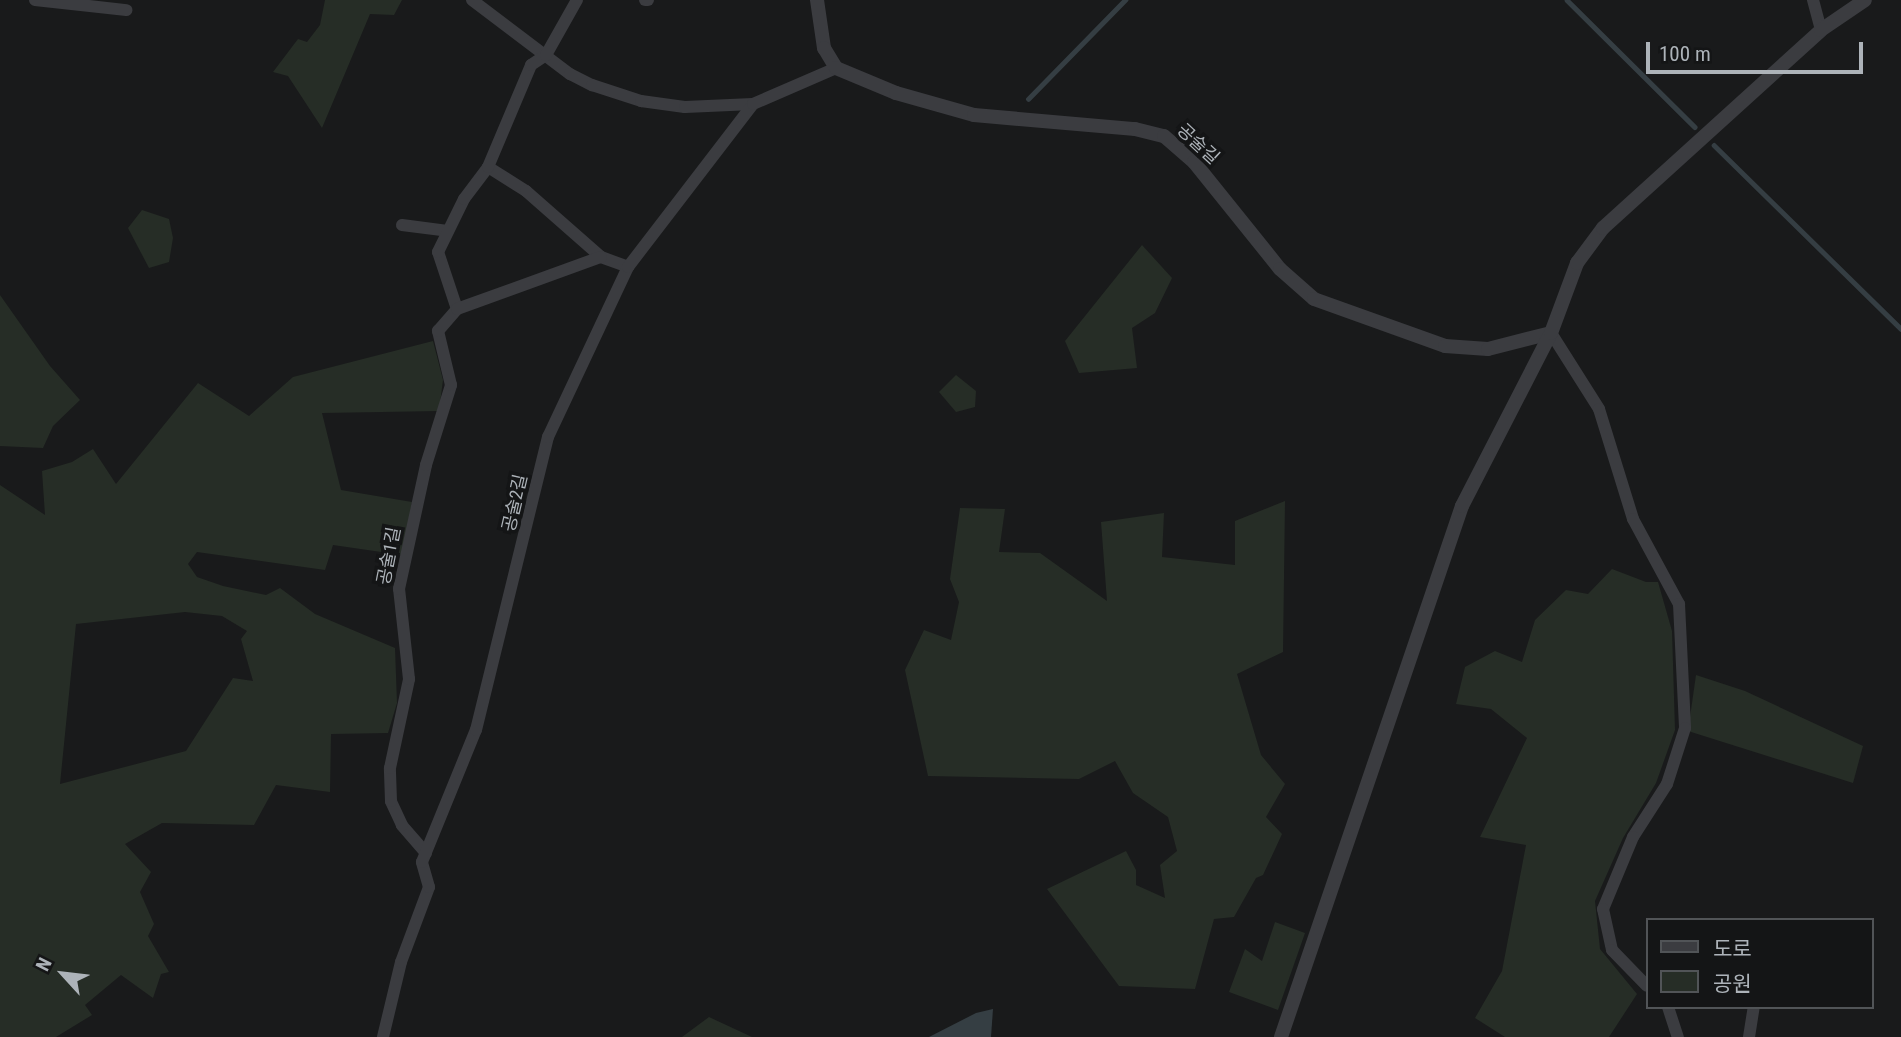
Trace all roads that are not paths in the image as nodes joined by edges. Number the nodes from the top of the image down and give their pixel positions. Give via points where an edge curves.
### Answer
1 (35, 0) edge
2 (472, 0) edge
3 (577, 0) edge
4 (817, 0) edge
5 (1812, 0) edge
6 (1866, 0) edge
7 (126, 10) dead end
8 (1821, 30) junction
9 (546, 55) junction
10 (836, 68) junction
11 (753, 104) junction
12 (488, 167) junction
13 (402, 225) dead end
14 (448, 231) junction
15 (601, 257) junction
16 (628, 267) junction
17 (457, 309) junction
18 (1551, 333) junction
19 (426, 853) junction
20 (1646, 985) edge
21 (1669, 1009) edge
22 (1754, 1009) edge
23 (383, 1037) edge
24 (1281, 1037) edge
25 (1678, 1037) edge
26 (1749, 1037) edge

1 - 7 street
2 - 9 street
3 - 9 street
4 - 10 street via 824,48
5 - 8 street
6 - 8 street
8 - 18 street via 1603,228 1577,263
9 - 11 street via 592,85 641,101 685,107
9 - 12 street via 531,65
10 - 11 street, 공술2길
10 - 18 street, 공술길 via 896,93 974,115 1135,129 1164,136 1194,162 1280,270 1314,299 1394,331 1445,346 1488,349
11 - 16 street, 공술2길
12 - 14 street
12 - 15 street via 526,191
13 - 14 street
14 - 17 street via 438,252
15 - 16 street
15 - 17 street
16 - 19 street, 공술2길 via 548,437 476,730
17 - 19 street, 공술1길 via 438,331 451,385 426,465 399,589 409,679 390,768 391,801 402,825
18 - 20 street via 1599,409 1633,519 1679,604 1685,728 1667,784 1633,837 1602,909 1612,950
18 - 24 street via 1462,506
19 - 23 street, 공술2길 via 422,862 429,887 401,962
21 - 25 street
22 - 26 street

